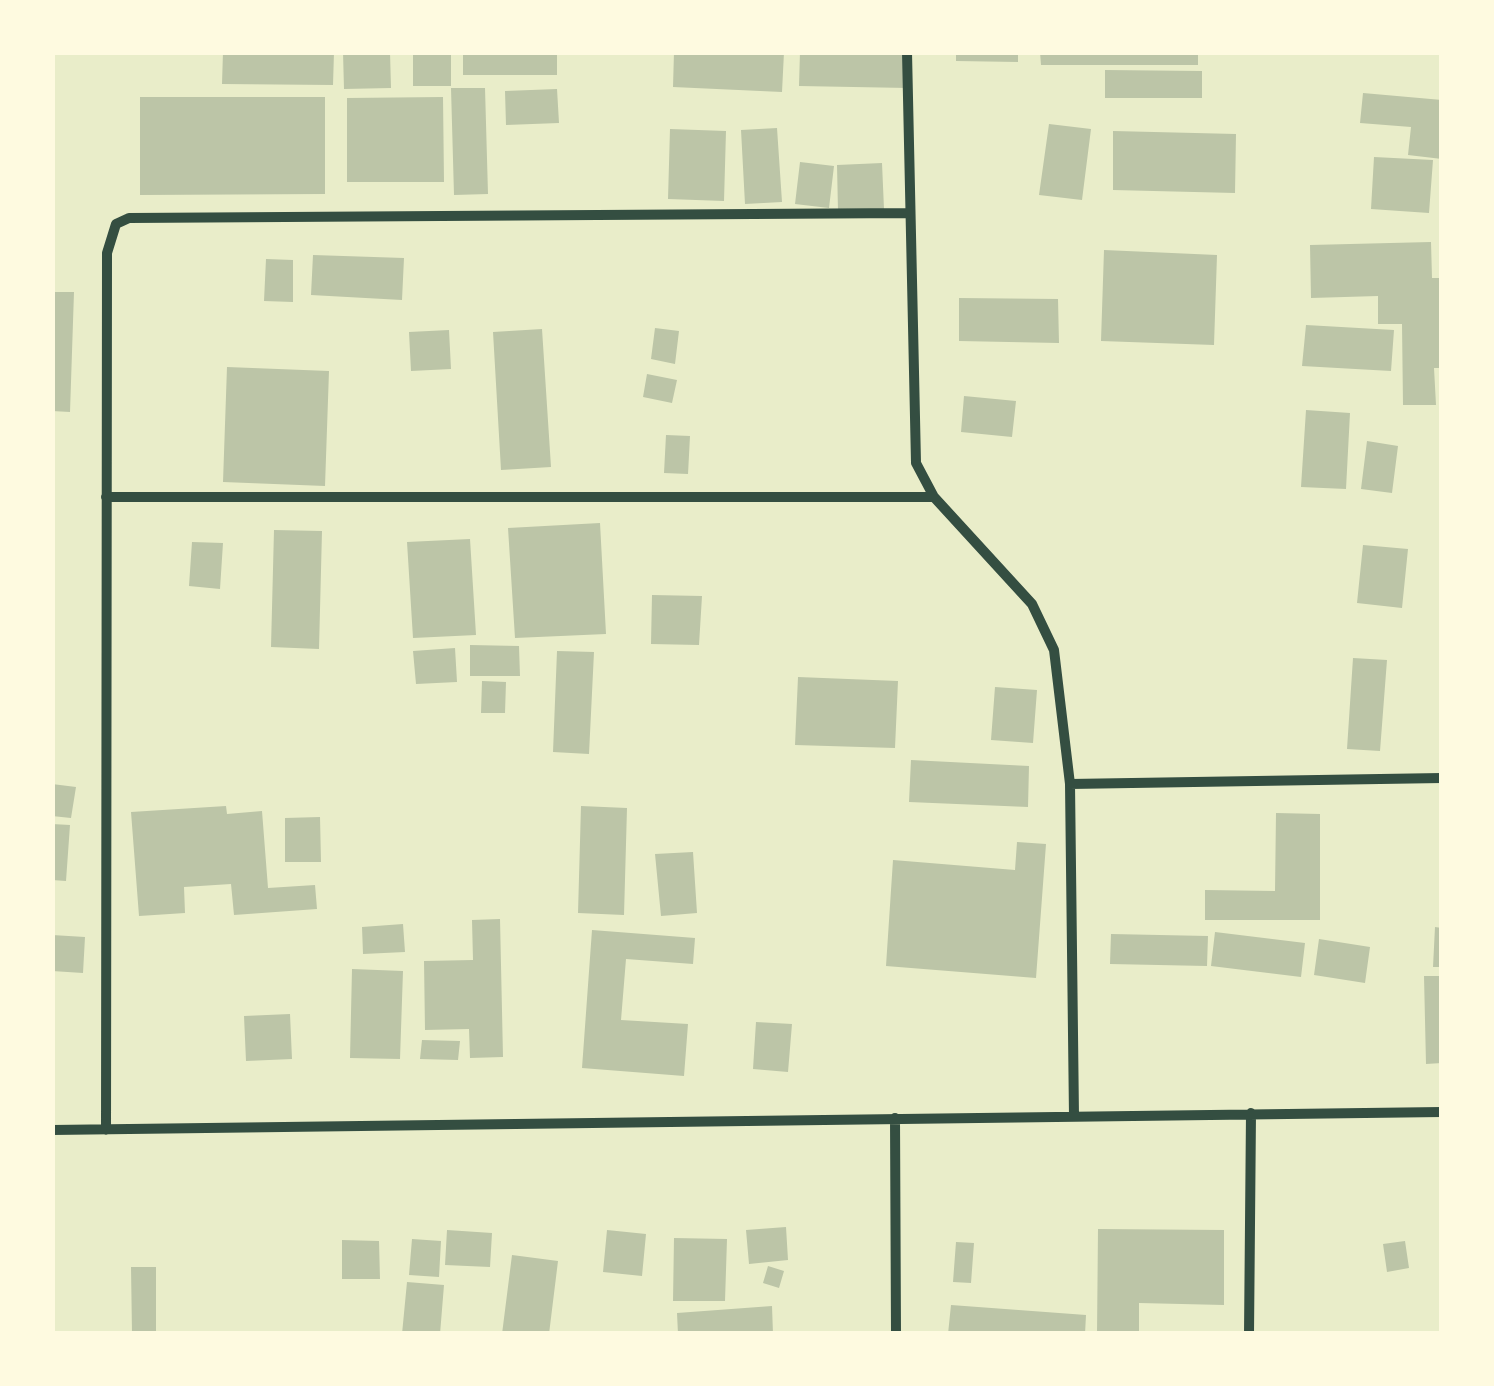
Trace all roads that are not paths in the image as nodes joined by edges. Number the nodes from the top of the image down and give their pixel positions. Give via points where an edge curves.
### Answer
1 (907, 52) edge
2 (908, 213) junction
3 (934, 497) junction
4 (106, 498) junction
5 (1442, 778) edge
6 (1070, 784) junction
7 (1442, 1112) edge
8 (1251, 1113) junction
9 (895, 1118) junction
10 (1074, 1118) junction
11 (52, 1130) edge
12 (106, 1130) junction
13 (896, 1334) edge
14 (1248, 1334) edge

1 - 2 street
2 - 3 street via 916,463
2 - 4 street via 129,218 116,224 106,253
3 - 4 street
3 - 6 street via 1032,604 1054,650
4 - 12 street
5 - 6 street
6 - 10 street
7 - 8 street
8 - 10 street
8 - 14 street
9 - 10 street
9 - 12 street
9 - 13 street
11 - 12 street

